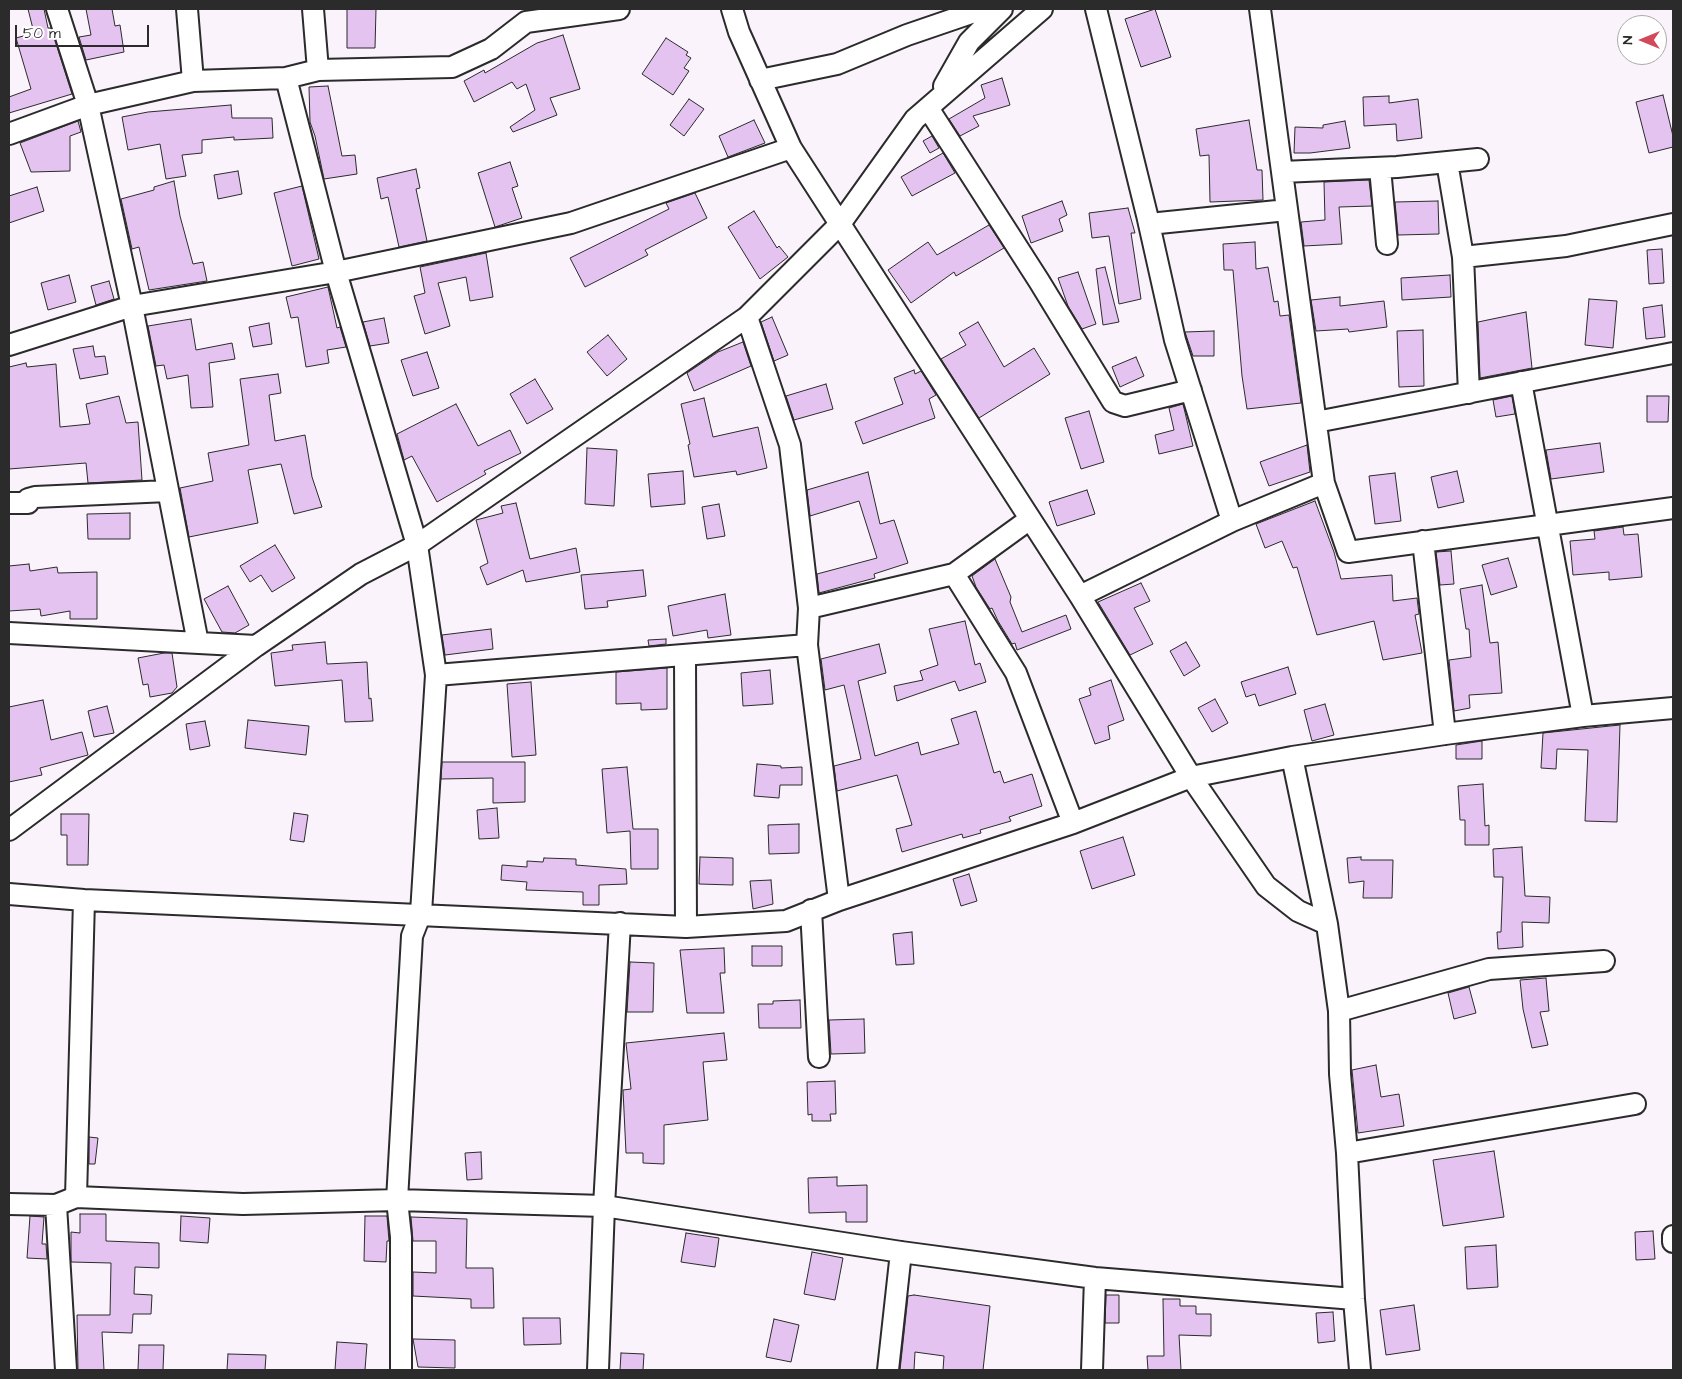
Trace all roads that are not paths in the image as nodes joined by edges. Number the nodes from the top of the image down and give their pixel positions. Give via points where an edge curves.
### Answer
1 (57, 9) edge
2 (186, 9) edge
3 (313, 9) edge
4 (619, 9) edge
5 (732, 9) edge
6 (983, 9) edge
7 (1002, 9) edge
8 (1042, 9) edge
9 (1096, 9) edge
10 (1260, 9) edge
11 (526, 16) edge
12 (318, 70) junction
13 (286, 78) junction
14 (760, 80) junction
15 (192, 81) junction
16 (932, 104) junction
17 (88, 105) junction
18 (9, 134) edge
19 (791, 148) junction
20 (1478, 159) dead end
21 (1447, 162) junction
22 (1380, 168) junction
23 (1282, 172) junction
24 (1287, 210) junction
25 (840, 224) junction
26 (1149, 224) junction
27 (1673, 224) edge
28 (1387, 244) dead end
29 (1463, 257) junction
30 (336, 272) junction
31 (132, 306) junction
32 (747, 317) junction
33 (9, 345) edge
34 (1673, 353) edge
35 (1521, 382) junction
36 (1191, 390) junction
37 (1469, 393) junction
38 (1316, 422) junction
39 (1324, 483) junction
40 (168, 491) junction
41 (9, 504) edge
42 (1673, 508) edge
43 (1030, 519) junction
44 (1232, 522) junction
45 (1548, 525) junction
46 (1424, 541) junction
47 (417, 545) junction
48 (954, 574) junction
49 (1080, 596) junction
50 (810, 608) junction
51 (9, 633) edge
52 (198, 643) junction
53 (807, 645) junction
54 (256, 646) junction
55 (685, 656) junction
56 (436, 675) junction
57 (1673, 708) edge
58 (1583, 716) junction
59 (1445, 734) junction
60 (1292, 757) junction
61 (1191, 777) junction
62 (1073, 823) junction
63 (9, 830) edge
64 (9, 894) edge
65 (84, 900) junction
66 (839, 900) junction
67 (811, 910) junction
68 (422, 914) junction
69 (620, 923) junction
70 (1327, 924) junction
71 (686, 926) junction
72 (1604, 961) dead end
73 (1340, 1011) junction
74 (819, 1057) dead end
75 (1635, 1104) dead end
76 (1348, 1153) junction
77 (76, 1197) junction
78 (397, 1200) junction
79 (9, 1204) edge
80 (56, 1205) junction
81 (604, 1206) junction
82 (1673, 1236) edge
83 (1673, 1242) edge
84 (901, 1252) junction
85 (1095, 1278) junction
86 (1354, 1299) junction
87 (66, 1370) edge
88 (401, 1370) edge
89 (598, 1370) edge
90 (888, 1370) edge
91 (1092, 1370) edge
92 (1360, 1370) edge

1 - 17 street
2 - 15 street
3 - 12 street
4 - 11 street
5 - 14 street
6 - 14 street via 837,64
7 - 16 street via 969,42
8 - 16 street
9 - 26 street
10 - 23 street
11 - 12 street via 491,49 452,67
12 - 13 street
13 - 15 street
13 - 30 street
14 - 19 street
15 - 17 street
16 - 25 street via 915,119
16 - 36 street via 1113,402 1125,406
17 - 18 street
17 - 31 street
19 - 25 street
19 - 30 street via 571,223
20 - 21 street
21 - 22 street
21 - 29 street
22 - 23 street
22 - 28 street
23 - 24 street
24 - 26 street
24 - 38 street
25 - 32 street
25 - 43 street
26 - 36 street via 1175,340
27 - 29 street via 1566,246
29 - 37 street
30 - 31 street
30 - 47 street
31 - 33 street
31 - 40 street
32 - 47 street
32 - 50 street via 790,445
34 - 35 street
35 - 37 street
35 - 45 street
36 - 44 street
37 - 38 street
38 - 39 street
39 - 44 street
39 - 46 street via 1348,552
40 - 41 street via 35,497 28,499 28,503
40 - 52 street
42 - 45 street
43 - 48 street
43 - 49 street
44 - 49 street
45 - 46 street
45 - 58 street
46 - 59 street
47 - 54 street via 361,574
47 - 56 street
48 - 50 street
48 - 62 street via 1016,673
49 - 61 street
50 - 53 street
51 - 52 street
52 - 54 street
53 - 55 street
53 - 66 street
54 - 63 street
55 - 56 street
55 - 71 street
56 - 68 street
57 - 58 street
58 - 59 street
59 - 60 street
60 - 61 street
60 - 70 street
61 - 62 street
61 - 70 street via 1266,886 1298,911
62 - 66 street
64 - 65 street
65 - 68 street
65 - 77 street
66 - 67 street
67 - 71 street via 786,921
67 - 74 street
68 - 69 street
68 - 78 street via 412,936
69 - 71 street
69 - 81 street
70 - 73 street
72 - 73 street via 1489,969
73 - 76 street via 1340,1074
75 - 76 street
76 - 86 street
77 - 78 street via 243,1204
77 - 80 street
78 - 81 street
78 - 88 street via 401,1237
79 - 80 street
80 - 87 street
81 - 84 street
81 - 89 street
82 - 83 street
84 - 85 street
84 - 90 street
85 - 86 street
85 - 91 street
86 - 92 street

